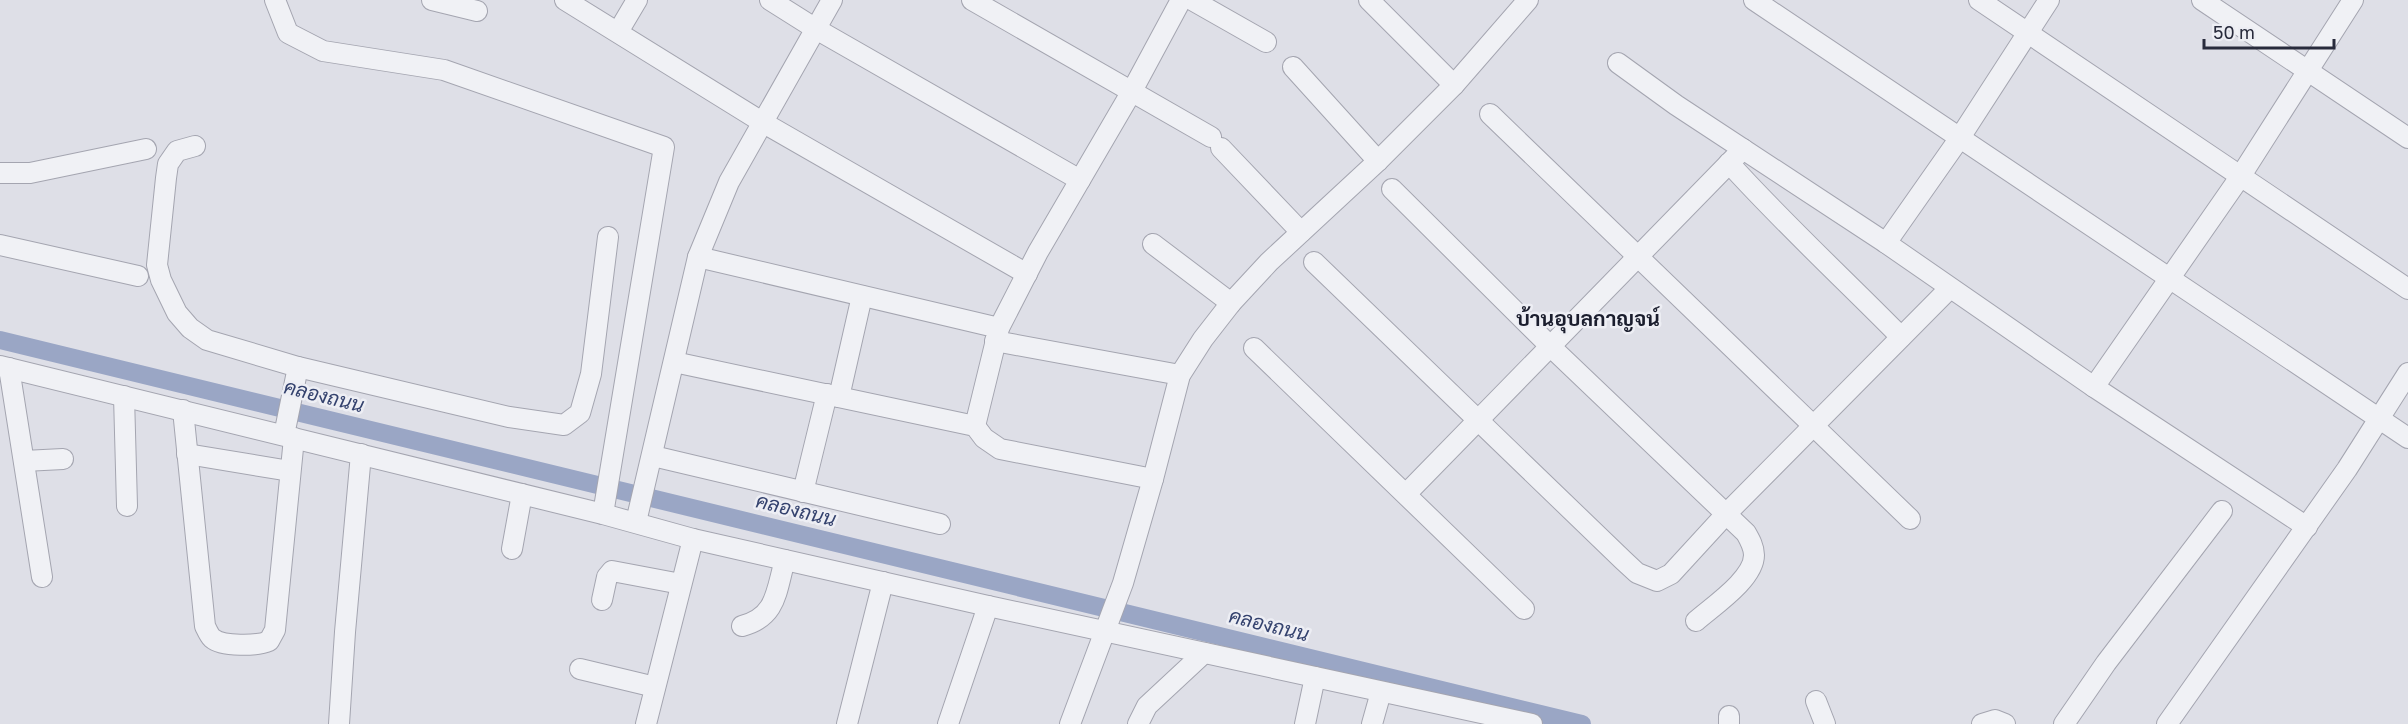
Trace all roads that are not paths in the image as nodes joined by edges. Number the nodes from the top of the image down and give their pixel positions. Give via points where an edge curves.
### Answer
1 (275, 0) edge
2 (432, 0) edge
3 (566, 0) edge
4 (637, 0) edge
5 (770, 0) edge
6 (832, 0) edge
7 (972, 0) edge
8 (1180, 0) edge
9 (1192, 0) edge
10 (1369, 0) edge
11 (1754, 0) edge
12 (1979, 0) edge
13 (2049, 0) edge
14 (2202, 0) edge
15 (2353, 0) edge
16 (1523, 2) edge
17 (477, 11) dead end
18 (816, 29) junction
19 (618, 32) junction
20 (2027, 32) junction
21 (1266, 42) dead end
22 (1618, 63) dead end
23 (1293, 67) dead end
24 (2307, 71) junction
25 (1454, 85) junction
26 (1132, 92) junction
27 (1490, 114) dead end
28 (762, 122) junction
29 (1959, 138) junction
30 (2408, 138) edge
31 (195, 146) dead end
32 (146, 149) dead end
33 (1743, 149) junction
34 (1378, 161) junction
35 (1729, 163) junction
36 (0, 173) edge
37 (2240, 177) junction
38 (1080, 180) junction
39 (1392, 189) dead end
40 (1301, 232) junction
41 (608, 237) dead end
42 (1886, 243) junction
43 (1153, 244) dead end
44 (0, 245) edge
45 (1638, 255) junction
46 (698, 257) junction
47 (1314, 262) dead end
48 (1027, 274) junction
49 (138, 276) dead end
50 (2168, 279) junction
51 (1949, 289) junction
52 (2408, 289) edge
53 (862, 296) junction
54 (1231, 303) junction
55 (997, 335) junction
56 (1901, 337) junction
57 (1551, 346) junction
58 (1254, 348) dead end
59 (674, 362) junction
60 (5, 367) edge
61 (297, 372) junction
62 (2408, 373) edge
63 (1180, 375) junction
64 (2094, 387) junction
65 (124, 396) junction
66 (833, 396) junction
67 (183, 410) junction
68 (2379, 419) junction
69 (1479, 420) junction
70 (975, 426) junction
71 (1813, 426) junction
72 (288, 430) junction
73 (2408, 438) edge
74 (187, 454) junction
75 (361, 454) junction
76 (63, 459) dead end
77 (24, 461) junction
78 (652, 461) junction
79 (290, 471) junction
80 (1153, 479) junction
81 (803, 492) junction
82 (522, 494) junction
83 (1406, 494) junction
84 (127, 506) dead end
85 (2222, 511) dead end
86 (603, 513) junction
87 (1727, 513) junction
88 (638, 516) junction
89 (1910, 519) dead end
90 (940, 524) dead end
91 (2307, 527) junction
92 (693, 539) junction
93 (512, 549) dead end
94 (785, 560) junction
95 (42, 577) dead end
96 (883, 582) junction
97 (681, 584) junction
98 (602, 600) dead end
99 (988, 606) junction
100 (1524, 609) dead end
101 (1696, 621) dead end
102 (1108, 625) junction
103 (742, 626) dead end
104 (1204, 653) junction
105 (580, 669) dead end
106 (1315, 677) junction
107 (655, 687) junction
108 (1380, 692) junction
109 (1816, 701) dead end
110 (1524, 723) edge
111 (339, 724) edge
112 (646, 724) edge
113 (847, 724) edge
114 (948, 724) edge
115 (1070, 724) edge
116 (1137, 724) edge
117 (1305, 724) edge
118 (1372, 724) edge
119 (1825, 724) edge
120 (1982, 724) edge
121 (2005, 724) edge
122 (2064, 724) edge
123 (2167, 724) edge

1 - 86 street via 288,33 323,51 444,70 664,147
2 - 17 street
3 - 19 street
4 - 19 street
5 - 18 street
6 - 18 street
7 - 26 street
8 - 26 street
9 - 21 street
10 - 25 street
11 - 29 street
12 - 20 street
13 - 20 street
14 - 24 street
15 - 24 street
16 - 25 street
18 - 28 street
18 - 38 street
19 - 28 street
20 - 29 street
20 - 37 street
22 - 33 street
23 - 34 street
24 - 30 street
24 - 37 street
25 - 34 street
26 - 38 street
26 - 40 street via 1216,142
27 - 45 street
28 - 46 street via 729,182
28 - 48 street
29 - 42 street
29 - 50 street
31 - 61 street via 177,151 168,164 160,219 160,280 180,317 207,340
32 - 36 street via 30,173
33 - 35 street
33 - 42 street
34 - 40 street
35 - 45 street
35 - 56 street
37 - 50 street
37 - 52 street
38 - 48 street
39 - 57 street
40 - 54 street
41 - 61 street via 591,374 580,413 564,425
42 - 51 street
43 - 54 street
44 - 49 street
45 - 57 street
45 - 71 street
46 - 53 street
46 - 59 street
47 - 69 street
48 - 55 street
50 - 64 street
50 - 68 street
51 - 56 street
51 - 64 street
53 - 55 street
53 - 66 street
54 - 63 street
55 - 63 street
55 - 70 street
56 - 71 street
57 - 69 street
57 - 87 street
58 - 83 street
59 - 66 street
59 - 78 street
60 - 65 street
60 - 77 street
61 - 72 street
62 - 68 street
63 - 80 street
64 - 91 street
65 - 67 street
65 - 84 street
66 - 70 street
66 - 81 street
67 - 72 street
67 - 74 street
68 - 73 street
68 - 91 street
69 - 83 street
69 - 87 street via 1623,560 1648,579 1657,581 1671,574
70 - 80 street via 1000,449
71 - 87 street
71 - 89 street
72 - 75 street
72 - 79 street
74 - 79 street
74 - 79 street via 205,626 219,642 259,645 269,641 275,630
75 - 82 street
75 - 111 street
76 - 77 street
77 - 95 street
78 - 81 street
78 - 88 street
80 - 102 street
81 - 90 street
82 - 86 street
82 - 93 street
83 - 100 street
85 - 122 street
86 - 88 street
87 - 101 street via 1753,545 1750,570
88 - 92 street
91 - 123 street
92 - 94 street
92 - 97 street
94 - 96 street
94 - 103 street via 765,616
96 - 99 street
96 - 113 street
97 - 98 street via 612,571
97 - 107 street
99 - 102 street
99 - 114 street
102 - 104 street
102 - 115 street
104 - 106 street
104 - 116 street via 1147,705
105 - 107 street
106 - 108 street
106 - 117 street
107 - 112 street
108 - 110 street
108 - 118 street
109 - 119 street
120 - 121 street via 1995,720

